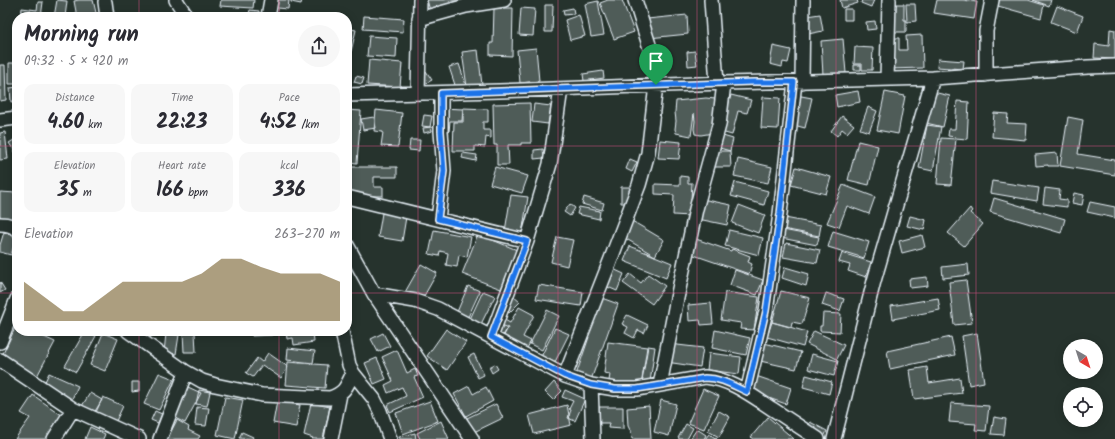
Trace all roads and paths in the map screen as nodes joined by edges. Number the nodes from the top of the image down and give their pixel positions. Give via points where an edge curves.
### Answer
1 (272, 0) edge
2 (420, 0) edge
3 (504, 0) edge
4 (634, 0) edge
5 (711, 0) edge
6 (803, 0) edge
7 (889, 0) edge
8 (992, 0) edge
9 (105, 2) dead end
10 (106, 12) edge
11 (269, 12) edge
12 (420, 19) junction
13 (1115, 66) edge
14 (986, 75) junction
15 (933, 78) junction
16 (887, 79) junction
17 (798, 82) junction
18 (721, 83) junction
19 (656, 85) junction
20 (561, 89) junction
21 (418, 93) junction
22 (441, 93) junction
23 (352, 95) edge
24 (12, 119) edge
25 (0, 120) edge
26 (352, 199) edge
27 (438, 219) junction
28 (0, 224) edge
29 (12, 226) edge
30 (527, 241) junction
31 (352, 254) edge
32 (374, 294) junction
33 (12, 312) edge
34 (135, 336) edge
35 (343, 336) edge
36 (491, 337) junction
37 (0, 342) edge
38 (0, 360) edge
39 (186, 372) junction
40 (353, 373) junction
41 (565, 376) junction
42 (591, 385) junction
43 (660, 385) junction
44 (747, 392) junction
45 (340, 394) junction
46 (73, 409) junction
47 (813, 438) edge
48 (54, 439) edge
49 (139, 439) edge
50 (160, 439) edge
51 (331, 439) edge
52 (390, 439) edge
53 (472, 439) edge
54 (593, 439) edge
55 (834, 439) edge

1 - 11 street
2 - 12 street
3 - 12 street via 466,6
4 - 19 street via 654,62
5 - 18 street
6 - 17 street
7 - 16 street
8 - 14 street via 986,31
9 - 10 street
12 - 21 street
13 - 14 street
14 - 15 street
15 - 16 street
15 - 55 street via 874,280
16 - 17 street
17 - 18 street
17 - 44 street via 766,311
18 - 19 street
18 - 43 street via 719,125 696,209
19 - 20 street
19 - 41 street via 648,153 639,185
20 - 22 street
20 - 30 street via 550,164
21 - 22 street
21 - 23 street
22 - 27 street via 444,171
24 - 25 street
26 - 27 street
27 - 30 street
28 - 29 street
30 - 36 street
31 - 32 street
32 - 36 street via 415,301 438,309
32 - 53 street
33 - 37 street
34 - 39 street
35 - 40 street
36 - 41 street
38 - 46 street
39 - 45 street via 215,385 262,394 330,398
39 - 50 street
40 - 45 street via 346,389
40 - 52 street via 374,399
41 - 42 street
42 - 43 street via 637,389
42 - 54 street
43 - 44 street via 715,378
44 - 47 street
45 - 51 street
46 - 48 street
46 - 49 street

